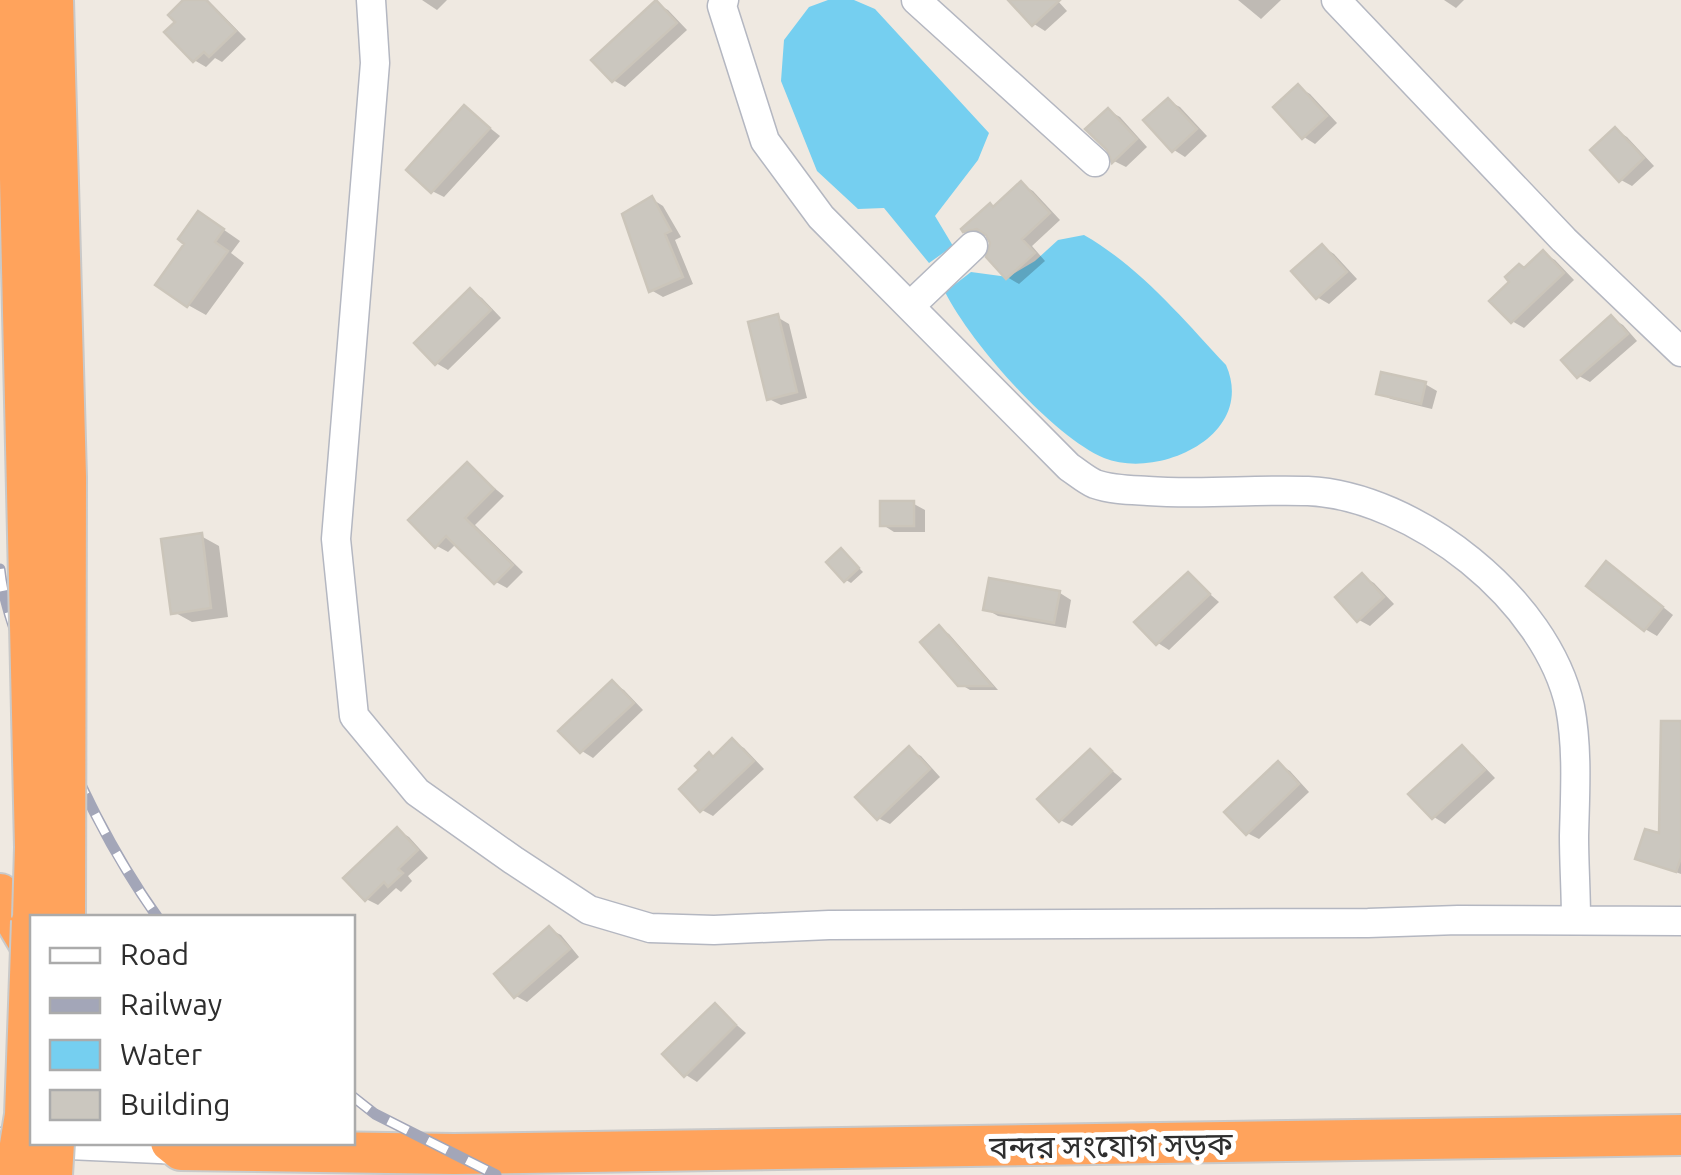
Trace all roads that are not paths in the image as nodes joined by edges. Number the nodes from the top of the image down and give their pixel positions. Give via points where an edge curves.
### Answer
1 (16, 0) edge
2 (53, 0) edge
3 (372, 0) edge
4 (724, 0) edge
5 (916, 0) edge
6 (1336, 0) edge
7 (1096, 162) dead end
8 (972, 248) dead end
9 (920, 296) junction
10 (1681, 352) edge
11 (0, 894) edge
12 (32, 915) edge
13 (65, 915) edge
14 (1576, 920) junction
15 (1681, 921) edge
16 (30, 945) edge
17 (30, 975) edge
18 (1681, 1134) edge
19 (0, 1142) edge
20 (30, 1143) edge
21 (54, 1145) edge
22 (132, 1145) edge
23 (176, 1146) edge
24 (14, 1175) edge
25 (52, 1175) edge

1 - 12 highway, bridge
2 - 13 highway, bridge via 66,477
3 - 14 street via 375,63 336,540 354,716 417,792 589,910 650,928
4 - 9 street via 765,141 821,217
5 - 7 street
6 - 10 street via 1564,240
8 - 9 street
9 - 14 street via 1038,438 1094,483 1174,493 1310,491 1348,497 1432,530 1510,600 1539,636 1570,705
11 - 16 highway
14 - 15 street
17 - 24 highway, bridge via 25,1114
18 - 23 highway, বন্দর সংযোগ সড়ক via 454,1154
19 - 20 street, বন্দর সংযোগ সড়ক
21 - 25 highway, bridge
22 - 23 street, বন্দর সংযোগ সড়ক

